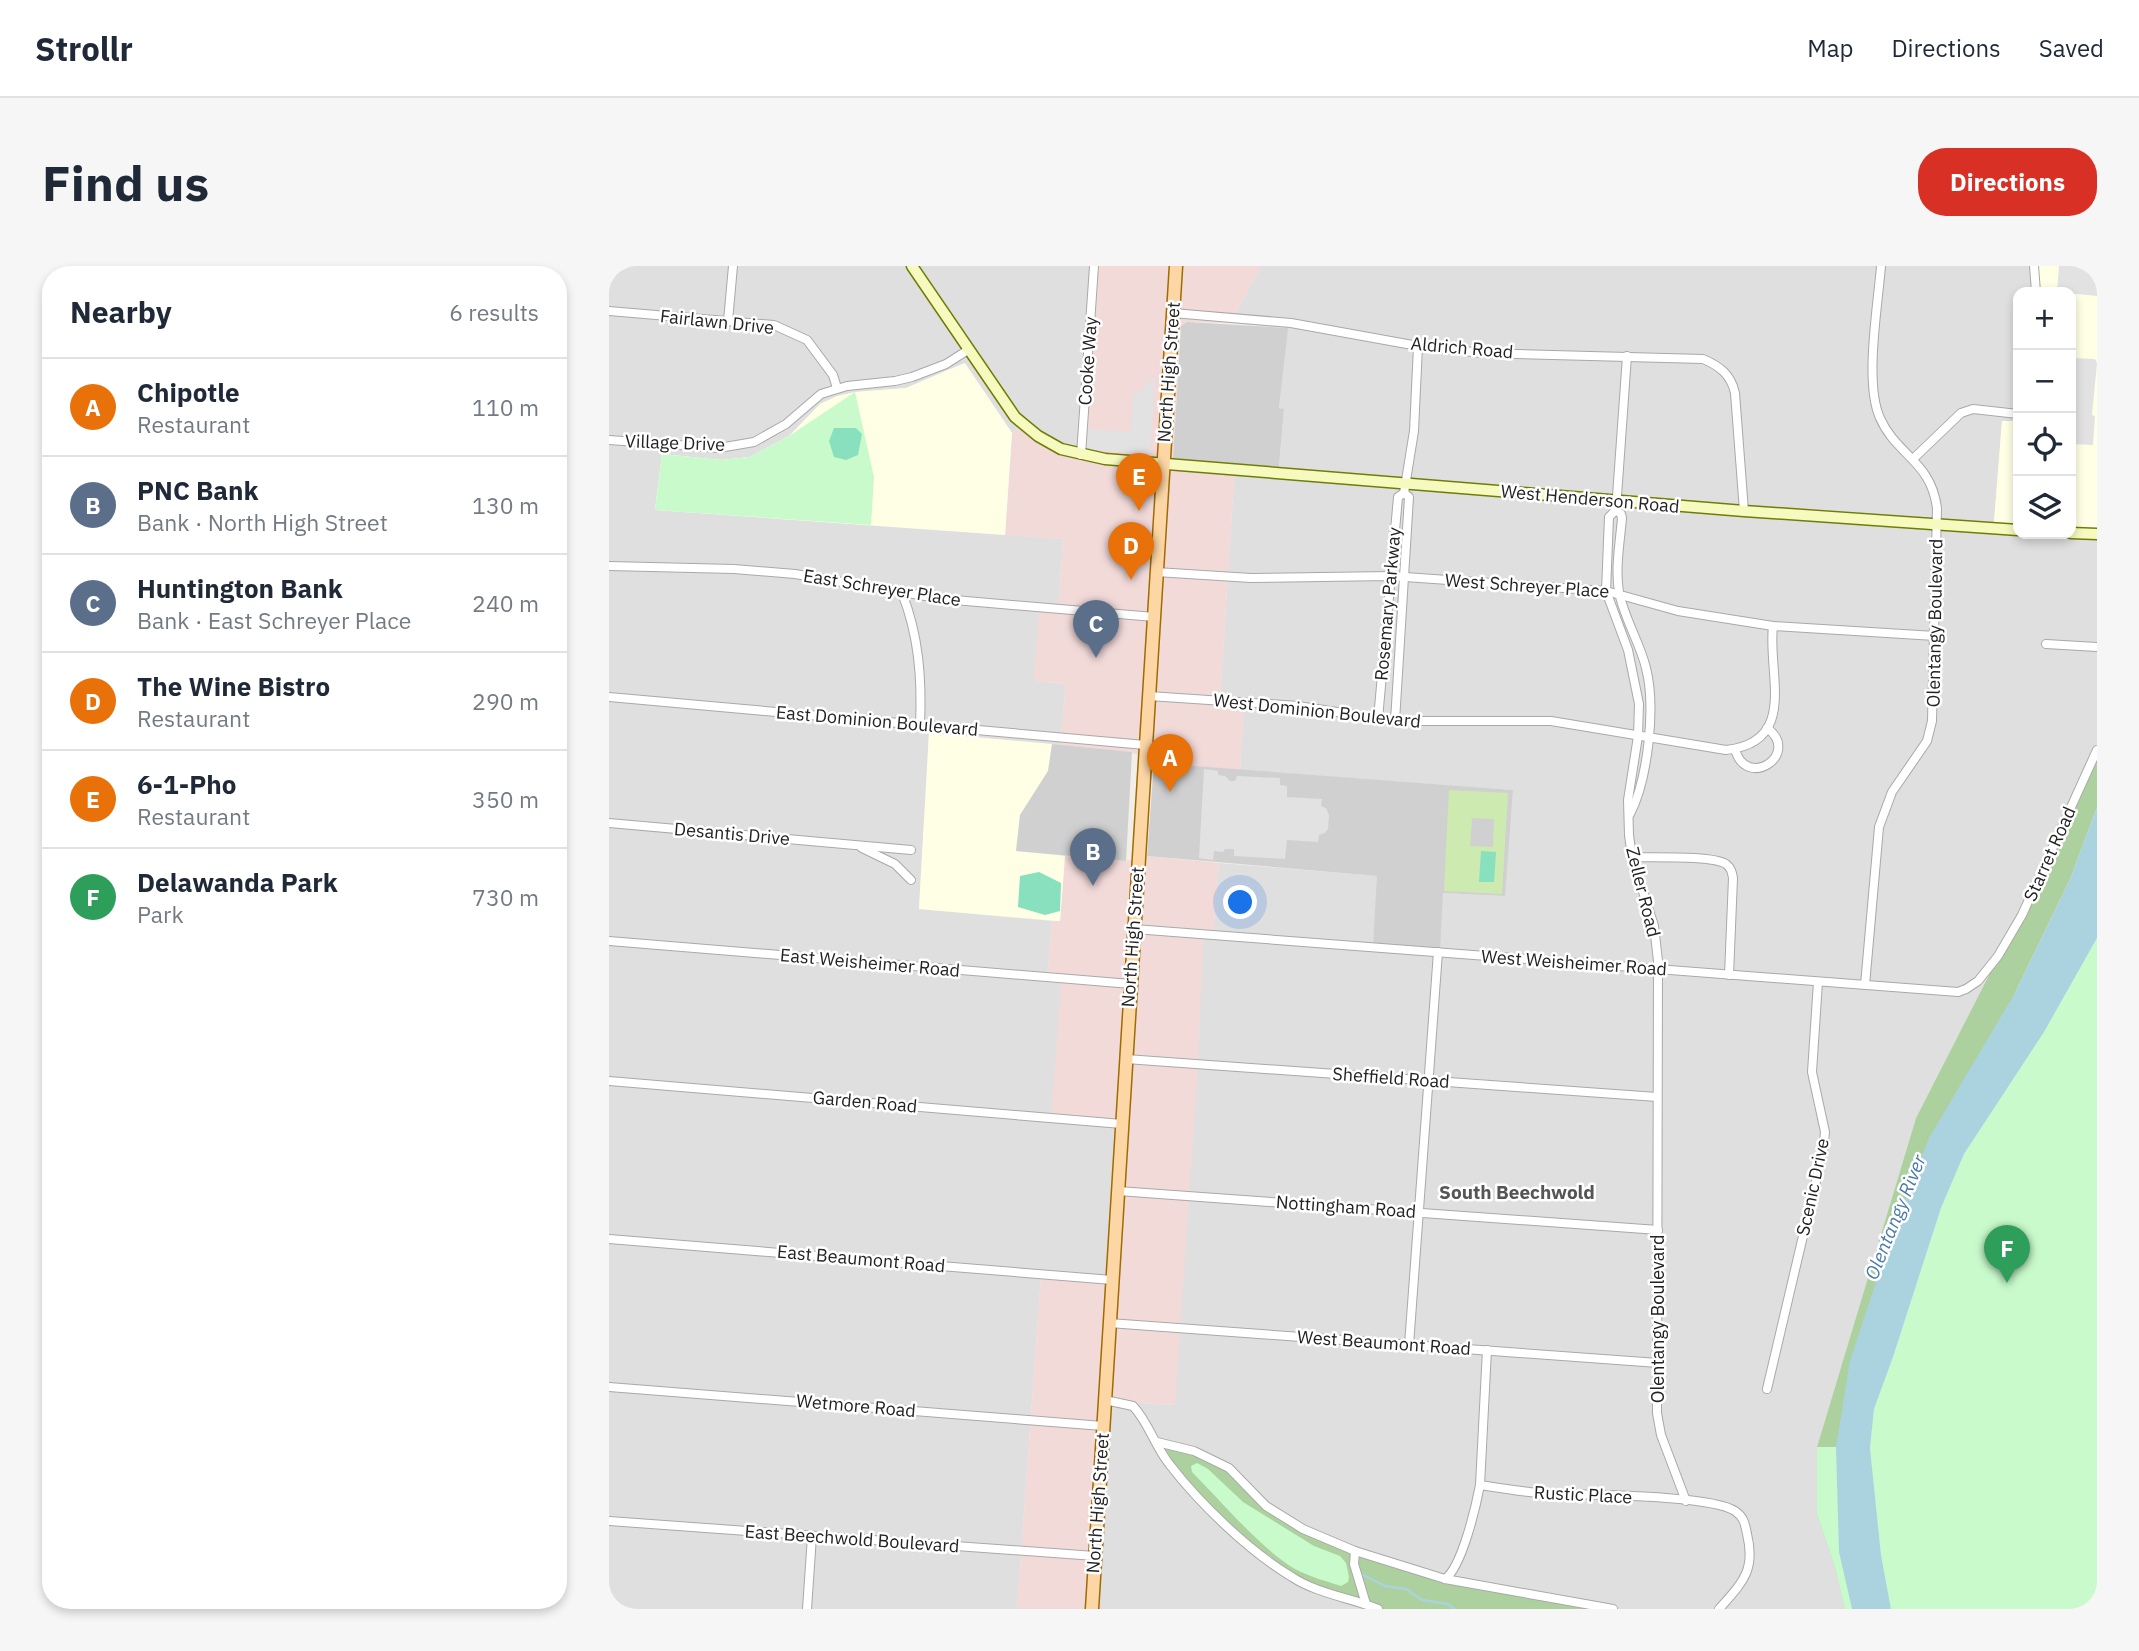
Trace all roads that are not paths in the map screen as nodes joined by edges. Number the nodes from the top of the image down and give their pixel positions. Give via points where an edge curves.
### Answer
1 (733, 266) edge
2 (912, 266) edge
3 (1094, 266) edge
4 (1176, 266) edge
5 (1879, 266) edge
6 (2034, 266) edge
7 (2036, 287) edge
8 (609, 311) edge
9 (1173, 313) junction
10 (728, 321) junction
11 (1417, 346) junction
12 (968, 350) junction
13 (1627, 356) junction
14 (837, 388) junction
15 (2013, 414) edge
16 (609, 440) edge
17 (1081, 455) junction
18 (1913, 459) junction
19 (1162, 464) junction
20 (1405, 489) junction
21 (1616, 506) junction
22 (1744, 511) junction
23 (1937, 525) junction
24 (2013, 530) edge
25 (2076, 533) edge
26 (2097, 534) edge
27 (609, 566) edge
28 (1156, 572) junction
29 (1391, 576) junction
30 (1405, 577) junction
31 (1606, 591) junction
32 (902, 593) junction
33 (1619, 593) junction
34 (1154, 617) junction
35 (1773, 626) junction
36 (1935, 636) junction
37 (2046, 644) dead end
38 (2097, 648) edge
39 (1149, 696) junction
40 (609, 697) edge
41 (1378, 719) junction
42 (1395, 721) junction
43 (920, 725) junction
44 (1767, 729) junction
45 (1638, 736) junction
46 (1649, 738) junction
47 (1146, 744) junction
48 (1735, 749) junction
49 (2097, 750) edge
50 (1630, 814) junction
51 (609, 823) edge
52 (856, 845) junction
53 (911, 850) dead end
54 (1633, 857) junction
55 (911, 880) dead end
56 (1134, 929) junction
57 (609, 941) edge
58 (1438, 952) junction
59 (1998, 956) joint
60 (1657, 969) junction
61 (1729, 975) junction
62 (1818, 982) junction
63 (1131, 984) junction
64 (1865, 985) junction
65 (1126, 1059) junction
66 (1428, 1080) junction
67 (609, 1082) edge
68 (1657, 1097) junction
69 (1122, 1125) junction
70 (1118, 1191) junction
71 (1419, 1212) junction
72 (1658, 1230) junction
73 (609, 1239) edge
74 (1112, 1280) junction
75 (1109, 1323) junction
76 (1409, 1345) junction
77 (1487, 1350) junction
78 (1658, 1363) junction
79 (609, 1387) edge
80 (1767, 1389) dead end
81 (1105, 1401) junction
82 (1103, 1426) junction
83 (1157, 1442) junction
84 (1480, 1485) junction
85 (1686, 1500) junction
86 (609, 1521) edge
87 (811, 1536) junction
88 (1355, 1551) junction
89 (1095, 1556) junction
90 (1445, 1579) junction
91 (1366, 1604) junction
92 (807, 1609) edge
93 (1092, 1609) edge
94 (1378, 1609) edge
95 (1613, 1609) edge
96 (1719, 1609) edge

1 - 10 street
2 - 12 main road, West Henderson Road
3 - 17 street, Cooke Way
4 - 9 main road, North High Street
5 - 18 street, Olentangy Boulevard via 1875,401 1891,437
6 - 7 street
8 - 10 street, Fairlawn Drive
9 - 11 street, Aldrich Road via 1291,323
9 - 19 main road, North High Street
10 - 14 street, Fairlawn Drive via 774,325 807,340
11 - 13 street, Aldrich Road via 1482,353
11 - 20 street, Rosemary Parkway via 1414,431
12 - 14 street, Village Drive via 912,377
12 - 17 main road, West Henderson Road via 1024,426 1061,449
13 - 21 street, Zeller Road
13 - 22 street, Aldrich Road via 1703,359 1730,377
14 - 16 street, Village Drive via 821,394 786,424 754,442 719,448
15 - 18 street via 1961,413
17 - 19 main road, West Henderson Road
18 - 23 street, Olentangy Boulevard via 1933,488
19 - 20 main road, West Henderson Road
19 - 28 main road, North High Street
20 - 21 main road, West Henderson Road
20 - 29 street, Rosemary Parkway via 1398,497
20 - 30 street, Rosemary Parkway via 1409,498
21 - 22 main road, West Henderson Road
21 - 31 street, Zeller Road via 1609,517
21 - 33 street, Zeller Road via 1622,518
22 - 23 main road, West Henderson Road
23 - 24 main road, West Henderson Road
23 - 36 street, Olentangy Boulevard
25 - 26 main road
27 - 32 street, East Schreyer Place via 795,574
28 - 29 street, West Schreyer Place via 1251,578
28 - 34 main road, North High Street
29 - 30 street, West Schreyer Place
29 - 41 street, Rosemary Parkway
30 - 31 street, West Schreyer Place
30 - 42 street, Rosemary Parkway
31 - 33 street, West Schreyer Place
31 - 45 street, Zeller Road via 1637,687
32 - 34 street, East Schreyer Place
32 - 43 street via 918,650
33 - 35 street, West Schreyer Place via 1678,611
33 - 46 street, Zeller Road via 1646,668
34 - 39 main road, North High Street
35 - 36 street, West Schreyer Place
35 - 44 street via 1776,698
36 - 64 street, Olentangy Boulevard via 1934,701 1927,741 1892,792 1879,827
37 - 38 street
39 - 41 street, West Dominion Boulevard via 1298,706
39 - 47 main road, North High Street
40 - 43 street, East Dominion Boulevard
41 - 42 street, West Dominion Boulevard
42 - 45 street, West Dominion Boulevard via 1551,721
43 - 47 street, East Dominion Boulevard
44 - 48 street, West Dominion Boulevard
44 - 48 street via 1778,750 1765,767 1752,768 1740,761
45 - 46 street, West Dominion Boulevard
45 - 50 street, Zeller Road
46 - 48 street, West Dominion Boulevard via 1718,751
46 - 50 street, Zeller Road via 1637,801
47 - 56 main road, North High Street
49 - 59 street, Starret Road via 2022,915
50 - 54 street, Zeller Road
51 - 52 street, Desantis Drive
52 - 53 street, Desantis Drive
52 - 55 street, Desantis Drive via 895,864
54 - 60 street, Zeller Road via 1654,926
54 - 61 street via 1707,860 1732,871
56 - 58 street, West Weisheimer Road
56 - 63 main road, North High Street
57 - 63 street, East Weisheimer Road
58 - 60 street, West Weisheimer Road
58 - 66 street
59 - 64 street, West Weisheimer Road via 1973,986 1958,992
60 - 61 street, West Weisheimer Road
60 - 68 street, Olentangy Boulevard
61 - 62 street, West Weisheimer Road
62 - 64 street, West Weisheimer Road
62 - 80 street, Scenic Drive via 1812,1072 1825,1132 1823,1152
63 - 65 main road, North High Street
65 - 66 street, Sheffield Road
65 - 69 main road, North High Street
66 - 68 street, Sheffield Road
66 - 71 street
67 - 69 street, Garden Road
68 - 72 street, Olentangy Boulevard
69 - 70 main road, North High Street
70 - 71 street, Nottingham Road
70 - 74 main road, North High Street
71 - 72 street, Nottingham Road
71 - 76 street
72 - 78 street, Olentangy Boulevard
73 - 74 street, East Beaumont Road
74 - 75 main road, North High Street
75 - 76 street, West Beaumont Road
75 - 81 main road, North High Street
76 - 77 street, West Beaumont Road
77 - 78 street, West Beaumont Road
77 - 84 street
78 - 85 street, Olentangy Boulevard via 1659,1427
79 - 82 street, Wetmore Road
81 - 82 main road, North High Street
81 - 83 street via 1133,1406
82 - 89 main road, North High Street
83 - 88 street via 1194,1451 1229,1468 1266,1506 1303,1529
83 - 91 street via 1168,1463 1232,1531 1294,1578
84 - 85 street, Rustic Place
84 - 90 street via 1455,1570
85 - 96 street via 1728,1507 1744,1520 1750,1566 1744,1581
86 - 87 street, East Beechwold Boulevard
87 - 89 street, East Beechwold Boulevard
87 - 92 street
88 - 90 street
88 - 91 street via 1354,1564
89 - 93 main road, North High Street
90 - 95 street
91 - 94 street

